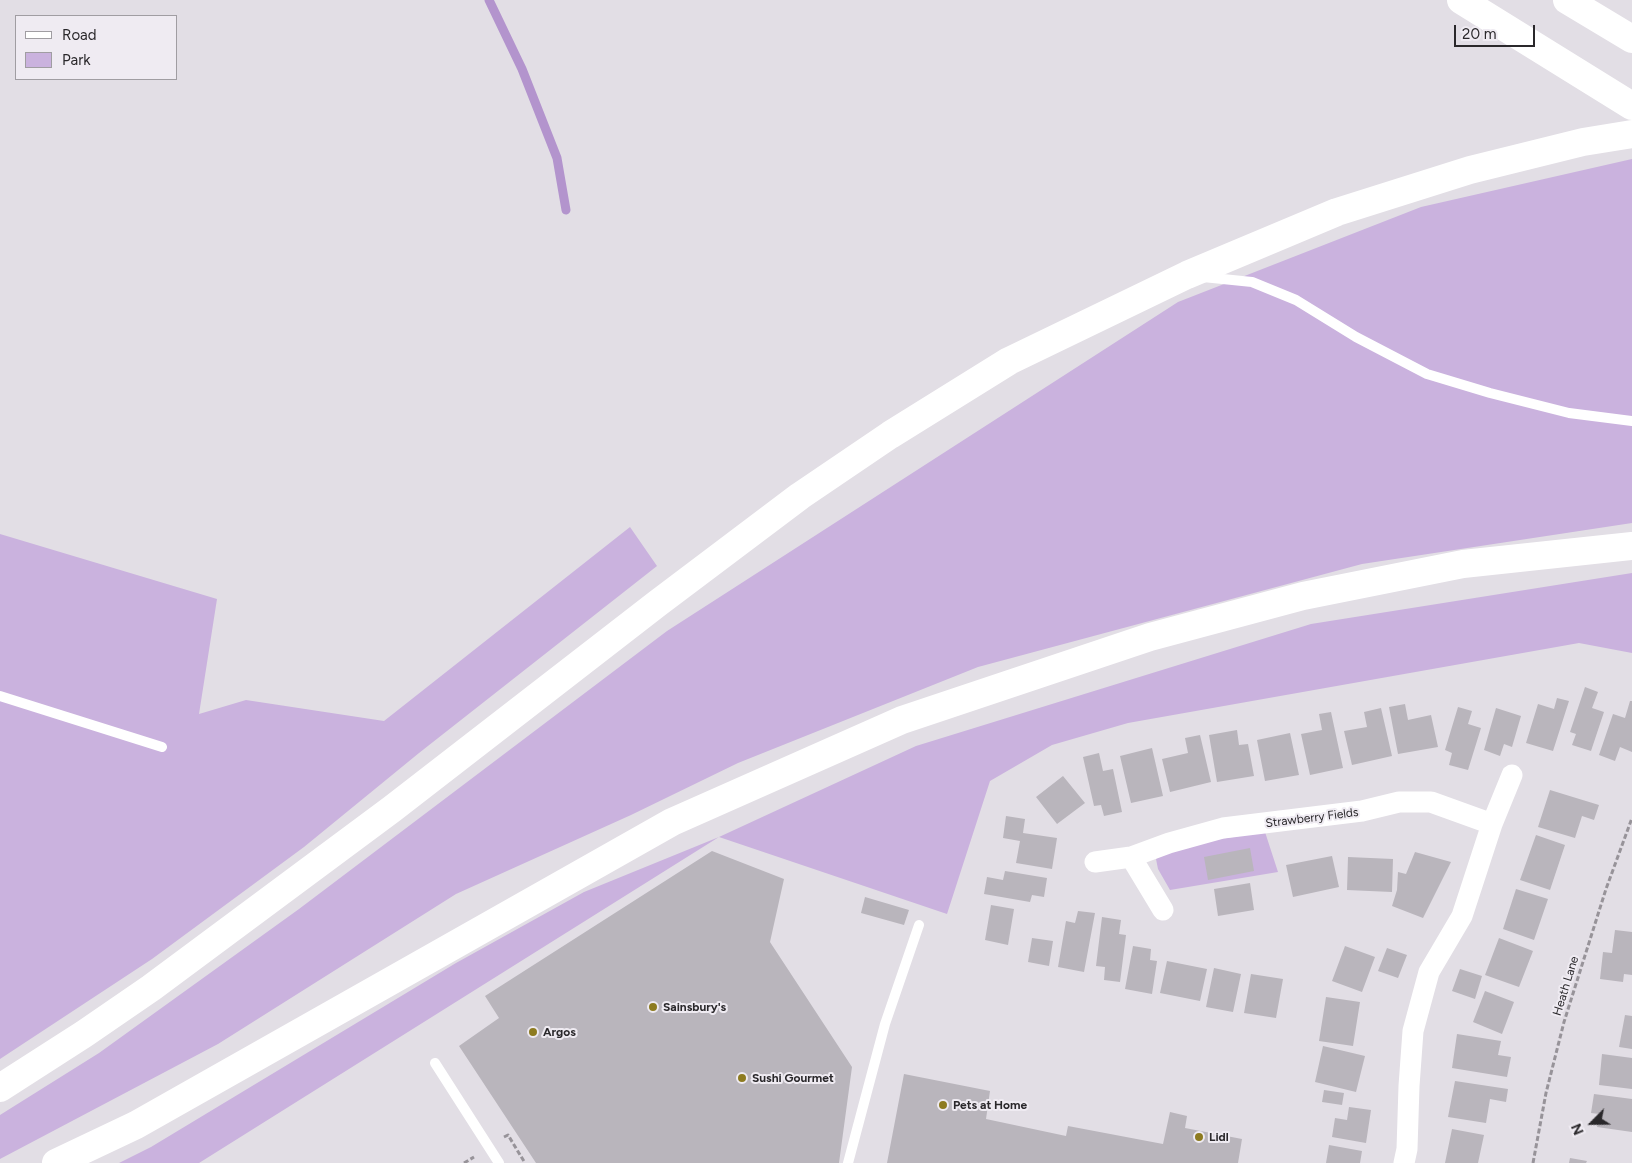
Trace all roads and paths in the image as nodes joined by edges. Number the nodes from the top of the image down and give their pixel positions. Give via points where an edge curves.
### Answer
1 (1461, 0) edge
2 (1567, 0) edge
3 (1632, 40) edge
4 (1632, 106) edge
5 (1632, 134) edge
6 (1187, 275) junction
7 (1632, 421) edge
8 (1632, 546) edge
9 (0, 696) edge
10 (162, 747) dead end
11 (1512, 774) dead end
12 (1632, 818) edge
13 (1492, 824) junction
14 (1132, 857) junction
15 (1095, 862) dead end
16 (1163, 910) dead end
17 (919, 925) dead end
18 (435, 1063) dead end
19 (0, 1088) edge
20 (508, 1135) dead end
21 (56, 1163) edge
22 (499, 1163) edge
23 (525, 1163) edge
24 (848, 1163) edge
25 (1404, 1163) edge
26 (1533, 1163) edge

1 - 4 highway
2 - 3 highway
5 - 6 highway via 1583,142 1470,170 1337,212
6 - 7 lane via 1252,282 1296,300 1356,337 1427,374 1490,394 1569,413
6 - 19 highway via 1009,361 890,434 800,496 392,809 151,988
8 - 21 highway via 1463,564 1303,596 1141,640 902,720 672,822 136,1125
9 - 10 lane
11 - 13 street
12 - 26 path, Heath Lane via 1564,1022
13 - 14 street, Strawberry Fields via 1431,802 1400,802 1362,811 1223,828
13 - 25 street via 1462,916 1430,972 1413,1031
14 - 15 street, Strawberry Fields
14 - 16 street
17 - 24 lane via 885,1024
18 - 22 lane
20 - 23 path

